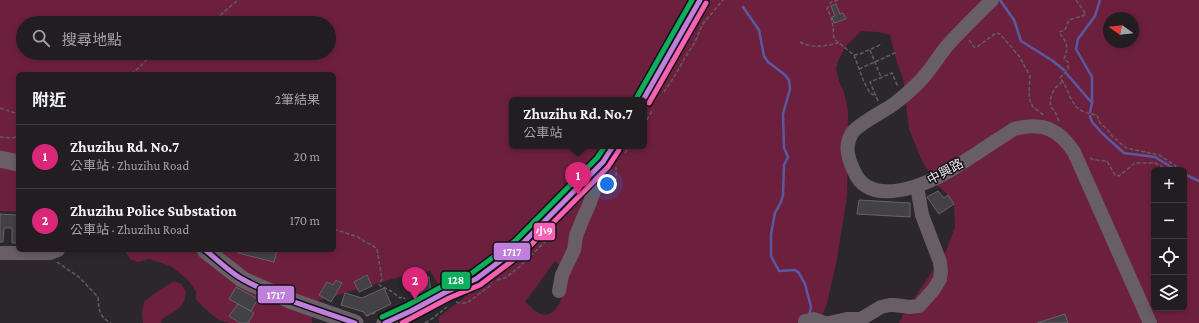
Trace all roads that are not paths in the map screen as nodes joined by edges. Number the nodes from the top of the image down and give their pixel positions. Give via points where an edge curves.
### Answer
1 (700, 0) edge
2 (992, 0) edge
3 (649, 104) edge
4 (611, 149) edge
5 (0, 159) edge
6 (16, 163) edge
7 (599, 165) junction
8 (917, 186) junction
9 (27, 252) edge
10 (208, 252) edge
11 (0, 253) edge
12 (559, 291) dead end
13 (808, 320) dead end
14 (355, 323) edge
15 (385, 323) edge
16 (825, 323) edge
17 (829, 323) edge
18 (1150, 323) edge

1 - 3 main road
2 - 8 street, 中興路 via 948,45 918,83 852,132 847,144 848,156 861,183 882,191
4 - 7 main road
5 - 6 main road
7 - 12 street via 596,185 576,236 574,250 562,275
7 - 15 main road via 520,246 476,279 403,307
8 - 17 street via 922,215 940,262 940,279 934,289 919,306 890,305 860,318
8 - 18 street, 中興路 via 940,176 1014,129 1028,126 1052,130 1068,142 1074,152
9 - 11 street
10 - 14 main road via 250,283
13 - 16 street via 814,319

